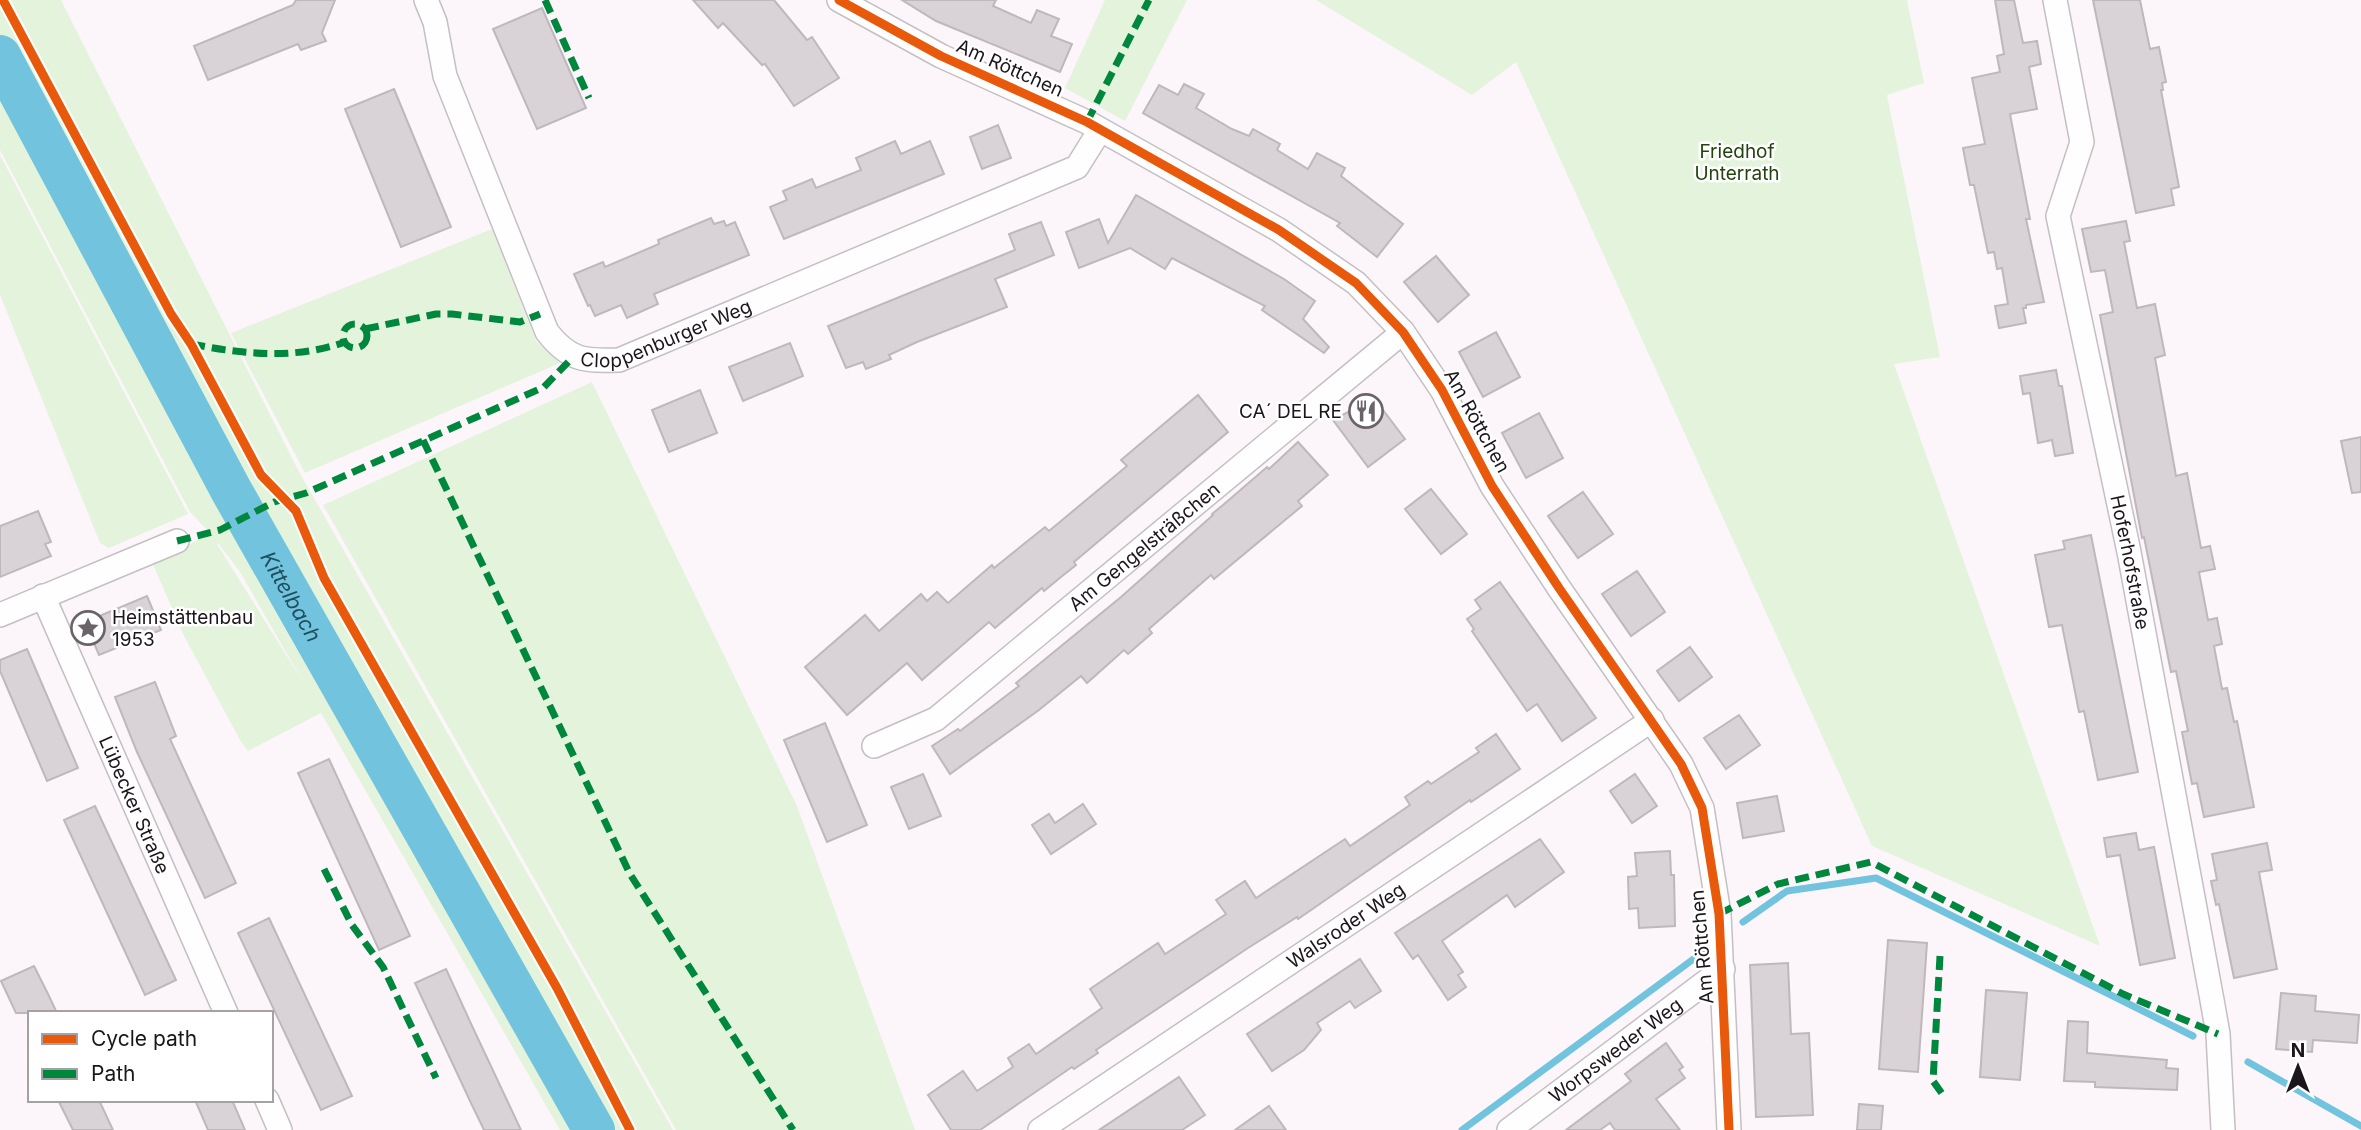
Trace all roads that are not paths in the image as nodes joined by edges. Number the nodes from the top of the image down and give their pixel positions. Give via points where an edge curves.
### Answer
1 (426, 0) edge
2 (839, 0) edge
3 (2055, 0) edge
4 (1100, 130) junction
5 (1403, 332) junction
6 (177, 541) dead end
7 (43, 596) junction
8 (0, 615) edge
9 (1652, 720) junction
10 (874, 746) dead end
11 (1723, 969) junction
12 (225, 1011) edge
13 (268, 1102) edge
14 (280, 1130) edge
15 (1040, 1130) edge
16 (1509, 1130) edge
17 (1729, 1130) edge
18 (2223, 1130) edge

1 - 4 street, Cloppenburger Weg via 445,76 547,332 573,357 591,361 619,360 1077,167
2 - 4 street, Am Röttchen via 941,56
3 - 18 street, Hoferhofstraße via 2082,142 2058,216 2129,552 2214,1012
4 - 5 street, Am Röttchen via 1312,252 1356,284
5 - 9 street, Am Röttchen via 1442,390 1492,486
5 - 10 street, Am Gengelsträßchen via 936,719
6 - 7 street
7 - 8 street
7 - 12 street, Lübecker Straße
9 - 11 street, Am Röttchen via 1702,808
9 - 15 street, Walsroder Weg
11 - 16 street, Worpsweder Weg
11 - 17 street, Am Röttchen
13 - 14 street

